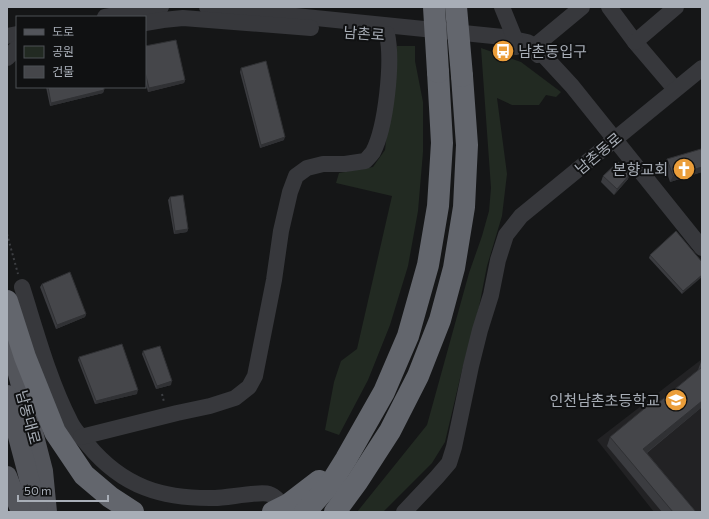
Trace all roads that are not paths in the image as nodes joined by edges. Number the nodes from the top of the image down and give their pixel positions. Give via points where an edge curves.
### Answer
1 (161, 7) edge
2 (207, 7) edge
3 (434, 7) edge
4 (456, 7) edge
5 (502, 7) edge
6 (582, 7) edge
7 (609, 7) edge
8 (676, 7) edge
9 (241, 9) edge
10 (110, 16) edge
11 (146, 23) edge
12 (387, 34) junction
13 (635, 42) junction
14 (515, 44) junction
15 (534, 46) junction
16 (16, 49) edge
17 (7, 58) edge
18 (541, 62) junction
19 (702, 68) edge
20 (572, 86) junction
21 (675, 88) junction
22 (615, 139) junction
23 (702, 248) edge
24 (14, 294) edge
25 (7, 322) edge
26 (7, 395) edge
27 (81, 437) junction
28 (346, 459) junction
29 (7, 476) edge
30 (357, 482) junction
31 (276, 507) edge
32 (21, 512) edge
33 (38, 512) edge
34 (47, 512) edge
35 (133, 512) edge
36 (305, 512) edge
37 (325, 512) edge
38 (335, 512) edge
39 (404, 512) edge

1 - 10 street
2 - 9 street, 남촌로
3 - 28 highway, bridge via 442,143 439,198 428,265 408,336 384,392
4 - 30 highway, bridge via 467,145 464,207 454,268 440,320 418,376 390,431
5 - 14 street
6 - 15 street
7 - 13 street
8 - 13 street
9 - 14 street, 남촌로
11 - 12 street, 남촌로 via 183,18
12 - 14 street, 남촌로
12 - 27 street via 390,46 386,100 380,135 373,153 365,161 323,164 307,168 296,176 281,231 255,376 249,387 235,398 210,406
13 - 21 street
14 - 15 street, 남촌로 via 527,42
14 - 18 street, 남촌로
15 - 18 street
15 - 20 street, 남촌로
16 - 17 street
18 - 20 street, 남촌로
19 - 21 street, 남촌동로
20 - 22 street, 남촌로
21 - 22 street, 남촌동로
22 - 23 street, 남촌로
22 - 39 street, 남촌동로 via 521,216 506,235 480,330 449,463
24 - 27 street via 41,347 70,422
24 - 35 highway via 25,357 55,432 84,475
25 - 34 main road, 남동대로 via 8,336 43,471
26 - 33 main road
27 - 31 street via 106,465 131,482 154,491 191,498 264,493 274,496
28 - 31 highway via 289,504
28 - 36 highway via 331,483
29 - 32 main road
30 - 37 highway
30 - 38 highway

